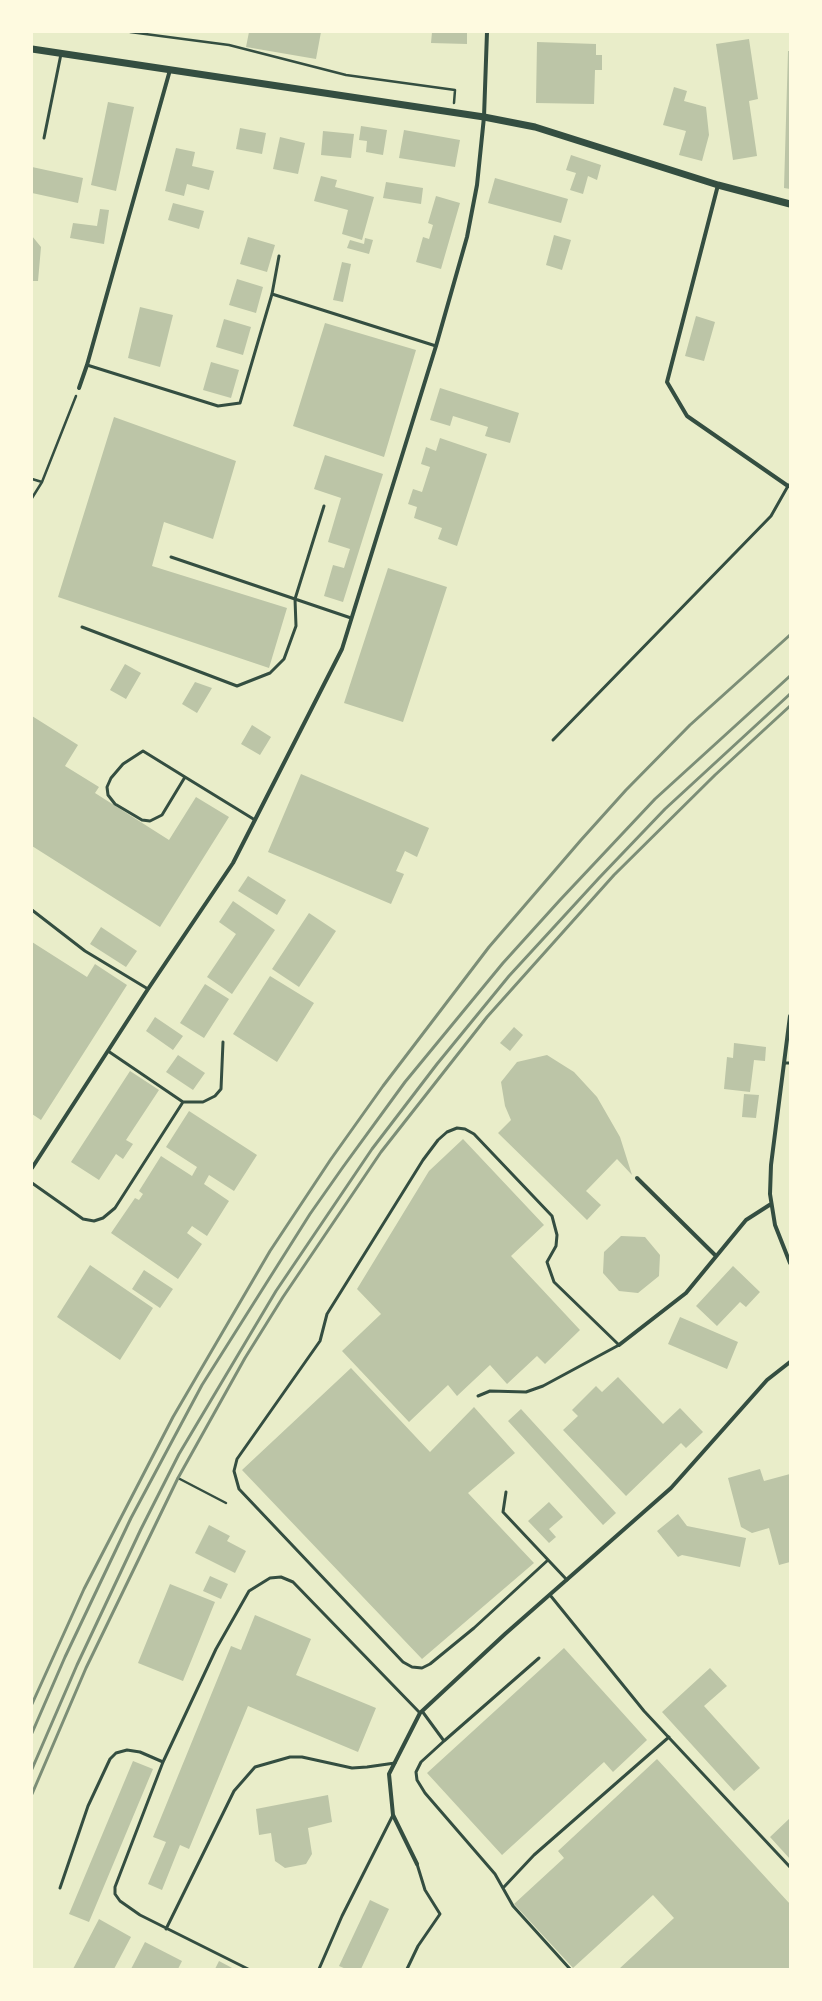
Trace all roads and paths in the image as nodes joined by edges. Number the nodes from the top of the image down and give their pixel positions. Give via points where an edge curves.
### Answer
1 (130, 32) edge
2 (487, 32) edge
3 (32, 50) edge
4 (61, 54) junction
5 (170, 70) junction
6 (452, 113) junction
7 (484, 117) junction
8 (44, 138) dead end
9 (718, 185) junction
10 (790, 204) edge
11 (279, 256) dead end
12 (272, 294) junction
13 (436, 346) junction
14 (87, 365) junction
15 (79, 388) joint
16 (32, 479) edge
17 (42, 482) junction
18 (789, 486) edge
19 (32, 498) edge
20 (324, 506) dead end
21 (171, 558) dead end
22 (295, 600) junction
23 (351, 618) junction
24 (82, 627) dead end
25 (553, 740) dead end
26 (185, 777) junction
27 (255, 820) junction
28 (32, 910) edge
29 (148, 990) junction
30 (790, 1016) edge
31 (223, 1042) dead end
32 (108, 1051) junction
33 (784, 1063) junction
34 (790, 1063) edge
35 (183, 1102) junction
36 (32, 1168) edge
37 (638, 1178) dead end
38 (32, 1183) edge
39 (772, 1204) junction
40 (716, 1256) junction
41 (790, 1263) edge
42 (619, 1345) junction
43 (790, 1362) edge
44 (478, 1396) dead end
45 (178, 1478) dead end
46 (506, 1492) dead end
47 (226, 1503) dead end
48 (548, 1560) junction
49 (567, 1580) junction
50 (550, 1595) junction
51 (539, 1658) dead end
52 (421, 1712) junction
53 (668, 1737) junction
54 (444, 1741) junction
55 (163, 1762) junction
56 (395, 1763) junction
57 (393, 1815) junction
58 (417, 1864) joint
59 (790, 1867) edge
60 (60, 1888) dead end
61 (503, 1888) junction
62 (166, 1929) junction
63 (248, 1969) edge
64 (319, 1969) edge
65 (407, 1969) edge
66 (570, 1969) edge

1 - 6 path via 229,45 346,75 455,90
2 - 7 street
3 - 4 street
4 - 5 street
4 - 8 lane
5 - 6 street
5 - 14 street
6 - 7 street
7 - 9 street via 535,127
7 - 13 street via 477,185 467,236
9 - 10 street
9 - 18 street via 667,382 687,416
11 - 12 lane
12 - 13 lane
12 - 14 lane via 240,403 218,406
13 - 23 street
14 - 15 street
15 - 17 path
16 - 17 path
17 - 19 path
18 - 25 lane via 771,516
20 - 22 lane
21 - 22 lane
22 - 23 lane
22 - 24 lane via 296,626 284,660 270,673 237,686
23 - 27 street via 342,649
26 - 26 lane via 143,751 123,764 111,778 107,787 108,794 115,804 150,822 162,814
26 - 27 lane
27 - 29 street via 233,863
28 - 29 lane via 85,951
29 - 32 street
30 - 33 street
31 - 35 lane via 221,1089 215,1096 203,1102
32 - 35 lane
32 - 36 street
33 - 34 lane
33 - 39 street via 771,1165
35 - 38 lane via 115,1208 103,1218 94,1221 83,1220
37 - 40 street
39 - 40 street via 746,1220
39 - 41 street via 775,1225
40 - 42 street via 686,1293
42 - 44 lane via 532,1390 511,1393 490,1391
42 - 48 lane via 554,1282 547,1262 556,1246 557,1235 552,1216 474,1134 457,1128 438,1140 424,1160 327,1314 320,1341 237,1459 234,1471 239,1489 403,1662 412,1667 422,1668 430,1664 474,1628
43 - 49 street via 767,1380 671,1488
45 - 47 path
46 - 48 lane via 503,1512
48 - 49 lane
49 - 50 street
50 - 52 street
50 - 53 lane
51 - 54 lane
52 - 54 lane
52 - 55 lane via 293,1582 281,1577 270,1578 249,1591 236,1611
52 - 56 street
53 - 59 lane
53 - 61 lane via 534,1855
54 - 61 lane via 421,1762 416,1772 417,1780 425,1793 495,1874
55 - 60 lane via 140,1752 127,1750 116,1753 110,1759 88,1806
55 - 62 lane via 115,1887 120,1901
56 - 57 street via 389,1774
56 - 62 lane via 352,1768 290,1756 255,1767 234,1791
57 - 58 street
57 - 64 lane via 342,1916
58 - 65 lane via 425,1890 440,1914 418,1946
61 - 66 lane via 513,1906
62 - 63 lane

